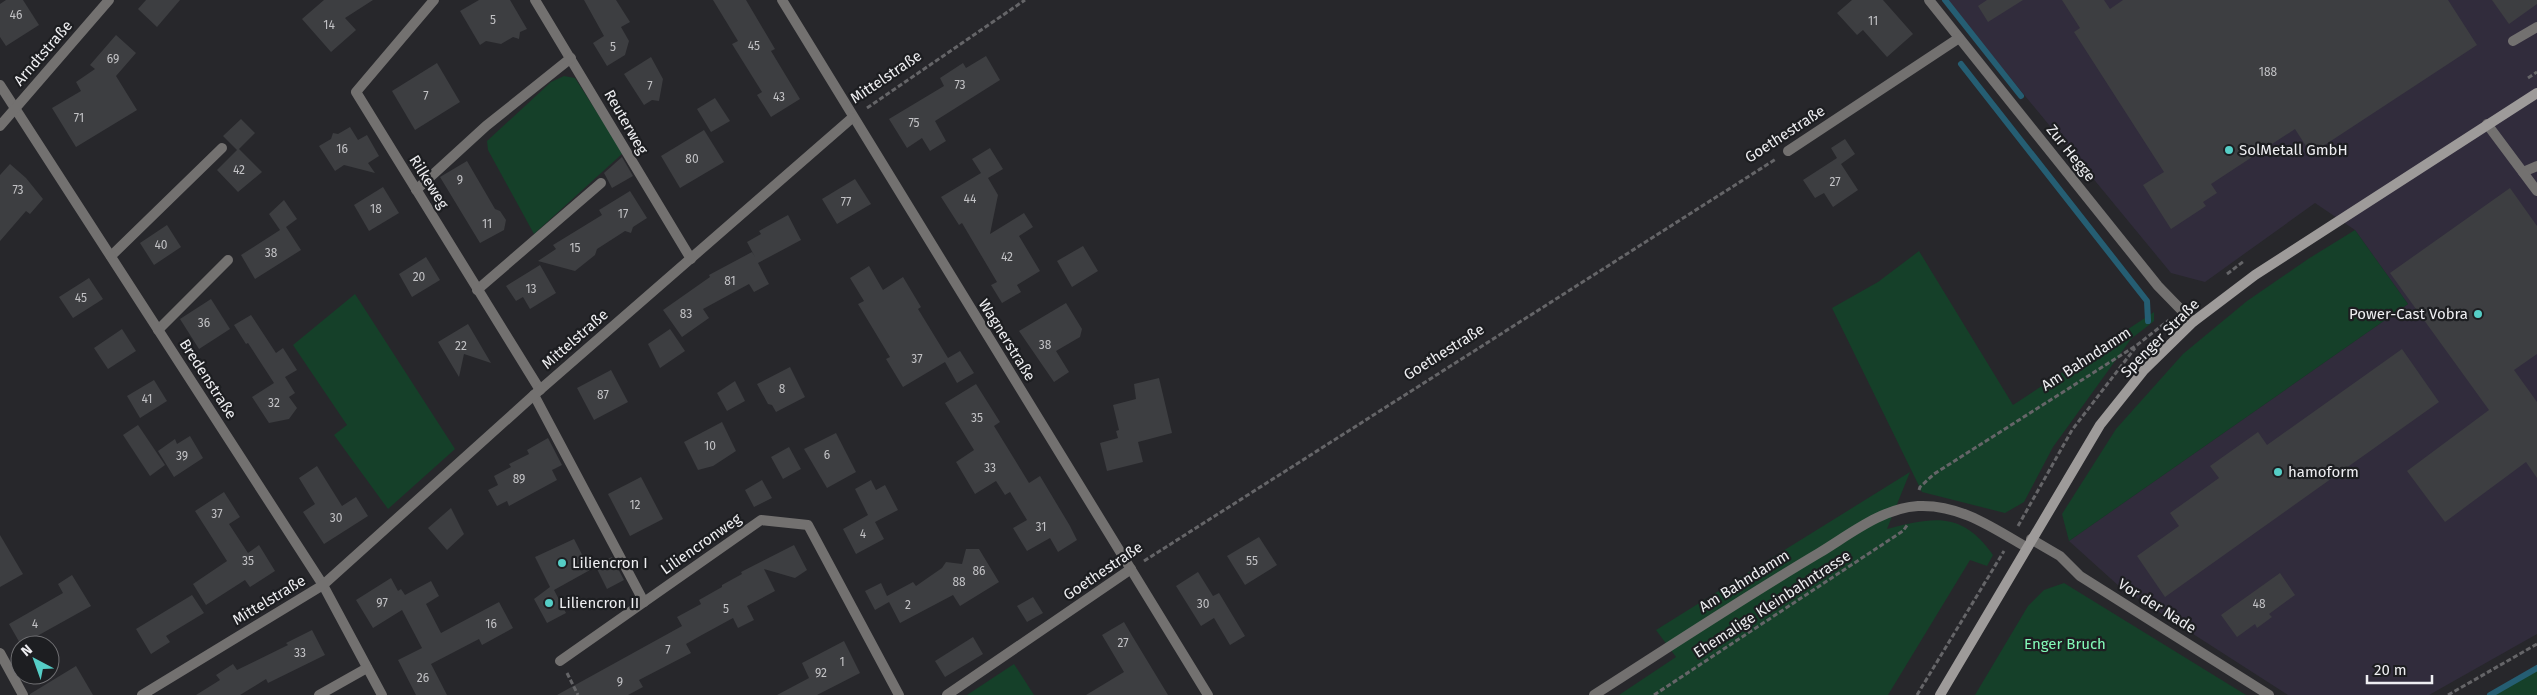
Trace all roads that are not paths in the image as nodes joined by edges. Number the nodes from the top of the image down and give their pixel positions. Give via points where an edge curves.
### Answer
1 (109, 0) edge
2 (434, 0) edge
3 (535, 0) edge
4 (782, 0) edge
5 (1929, 0) edge
6 (2537, 27) edge
7 (1959, 38) junction
8 (2513, 41) dead end
9 (571, 58) junction
10 (0, 85) edge
11 (2537, 93) edge
12 (15, 108) junction
13 (852, 118) junction
14 (2487, 124) junction
15 (0, 126) edge
16 (222, 148) dead end
17 (1788, 151) road end
18 (2537, 166) edge
19 (2523, 172) junction
20 (601, 184) dead end
21 (416, 190) junction
22 (2537, 190) edge
23 (111, 256) junction
24 (690, 259) junction
25 (228, 260) dead end
26 (478, 290) junction
27 (2193, 322) junction
28 (158, 330) junction
29 (537, 392) junction
30 (2029, 543) junction
31 (1131, 569) junction
32 (322, 584) junction
33 (644, 602) junction
34 (0, 653) edge
35 (560, 661) road end
36 (367, 668) junction
37 (23, 695) edge
38 (142, 695) edge
39 (319, 695) edge
40 (382, 695) edge
41 (899, 695) edge
42 (947, 695) edge
43 (1208, 695) edge
44 (1594, 695) edge
45 (1940, 695) edge
46 (2269, 695) edge

1 - 12 street, Arndtstraße
2 - 21 street, Rilkeweg via 356,92
3 - 9 street, Reuterweg
4 - 13 street, Wagnerstraße
5 - 7 street, Zur Hegge
6 - 8 street
7 - 17 street, Goethestraße
7 - 27 street, Zur Hegge via 2158,286
9 - 21 street via 486,126
9 - 24 street, Reuterweg
10 - 12 street, Bredenstraße
11 - 14 street, Spenger Straße
12 - 15 street, Arndtstraße
12 - 23 street, Bredenstraße
13 - 24 street, Mittelstraße
13 - 31 street, Wagnerstraße
14 - 19 street
14 - 27 street, Spenger Straße via 2255,275
16 - 23 street
18 - 19 street
19 - 22 street
20 - 26 street
21 - 26 street, Rilkeweg
23 - 28 street, Bredenstraße
24 - 29 street, Mittelstraße
25 - 28 street
26 - 29 street, Rilkeweg
27 - 30 street, Spenger Straße via 2144,370 2100,425
28 - 32 street, Bredenstraße
29 - 32 street, Mittelstraße
29 - 33 street, Rilkeweg
30 - 44 street, Am Bahndamm via 2011,538 1975,517 1944,507 1917,506 1885,514
30 - 45 street, Spenger Straße
30 - 46 street, Vor der Nade via 2060,556 2080,576
31 - 42 street, Goethestraße
31 - 43 street, Wagnerstraße
32 - 36 street, Bredenstraße
32 - 38 street, Mittelstraße
33 - 35 street, Liliencronweg
33 - 41 street, Liliencronweg via 760,520 808,525
34 - 37 street
36 - 39 street
36 - 40 street, Bredenstraße

